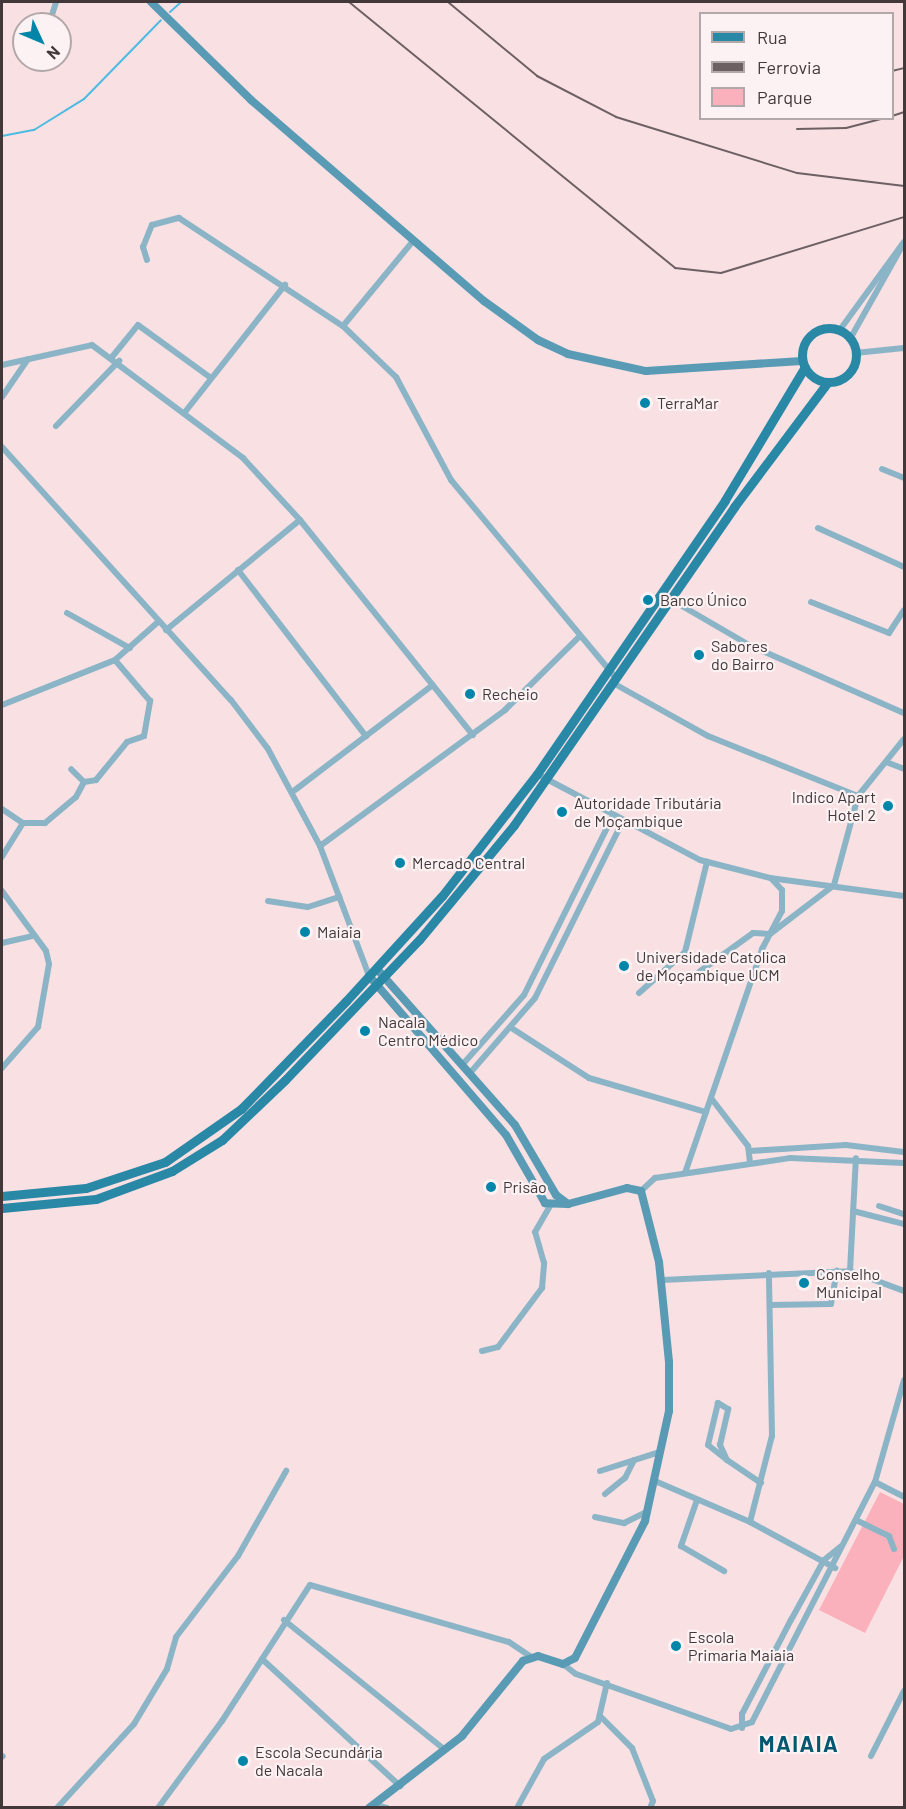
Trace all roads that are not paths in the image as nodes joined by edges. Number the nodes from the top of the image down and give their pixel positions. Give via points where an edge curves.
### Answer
1 (151, 2) edge
2 (413, 241) junction
3 (904, 242) edge
4 (147, 260) dead end
5 (285, 285) junction
6 (343, 326) junction
7 (839, 331) junction
8 (850, 339) junction
9 (904, 348) edge
10 (855, 353) junction
11 (112, 357) junction
12 (28, 359) junction
13 (119, 361) junction
14 (804, 364) junction
15 (2, 365) edge
16 (211, 378) junction
17 (828, 382) junction
18 (2, 397) edge
19 (185, 412) junction
20 (56, 426) dead end
21 (2, 447) edge
22 (882, 468) dead end
23 (904, 477) edge
24 (725, 500) junction
25 (734, 507) junction
26 (300, 520) junction
27 (818, 528) dead end
28 (904, 567) edge
29 (238, 570) junction
30 (670, 599) junction
31 (811, 602) dead end
32 (904, 610) edge
33 (67, 613) dead end
34 (158, 622) junction
35 (166, 630) junction
36 (579, 637) junction
37 (130, 648) junction
38 (115, 660) junction
39 (608, 669) junction
40 (615, 680) junction
41 (433, 685) junction
42 (2, 705) edge
43 (904, 713) edge
44 (472, 735) junction
45 (366, 736) junction
46 (904, 740) edge
47 (886, 762) junction
48 (71, 769) dead end
49 (904, 769) edge
50 (537, 774) junction
51 (547, 781) junction
52 (84, 782) junction
53 (295, 790) junction
54 (858, 796) junction
55 (2, 809) edge
56 (612, 818) junction
57 (23, 823) junction
58 (622, 824) junction
59 (320, 846) junction
60 (2, 857) edge
61 (707, 862) junction
62 (770, 878) junction
63 (834, 885) junction
64 (2, 891) edge
65 (904, 896) edge
66 (339, 897) junction
67 (268, 901) dead end
68 (770, 934) junction
69 (33, 936) junction
70 (2, 943) edge
71 (362, 958) junction
72 (376, 969) junction
73 (699, 972) dead end
74 (369, 976) junction
75 (384, 978) junction
76 (377, 986) junction
77 (639, 993) dead end
78 (513, 1029) junction
79 (463, 1064) junction
80 (2, 1068) edge
81 (470, 1073) junction
82 (711, 1098) junction
83 (706, 1112) junction
84 (750, 1151) junction
85 (904, 1152) edge
86 (856, 1158) junction
87 (750, 1162) junction
88 (904, 1163) edge
89 (685, 1173) junction
90 (641, 1191) junction
91 (2, 1196) edge
92 (568, 1204) junction
93 (550, 1206) junction
94 (879, 1206) dead end
95 (2, 1208) edge
96 (853, 1211) junction
97 (904, 1214) edge
98 (904, 1224) edge
99 (837, 1271) junction
100 (850, 1271) junction
101 (769, 1273) junction
102 (662, 1280) junction
103 (904, 1291) edge
104 (770, 1305) junction
105 (482, 1351) dead end
106 (904, 1380) edge
107 (660, 1452) junction
108 (634, 1460) junction
109 (727, 1460) junction
110 (286, 1471) dead end
111 (600, 1471) dead end
112 (655, 1481) junction
113 (875, 1482) junction
114 (761, 1483) junction
115 (605, 1494) dead end
116 (904, 1497) edge
117 (697, 1500) junction
118 (647, 1512) junction
119 (595, 1517) dead end
120 (856, 1520) junction
121 (750, 1522) junction
122 (841, 1546) junction
123 (894, 1549) dead end
124 (824, 1560) junction
125 (835, 1568) junction
126 (724, 1571) dead end
127 (284, 1620) junction
128 (531, 1657) junction
129 (262, 1659) junction
130 (563, 1664) junction
131 (608, 1683) junction
132 (904, 1691) edge
133 (601, 1717) junction
134 (742, 1728) junction
135 (446, 1750) junction
136 (871, 1756) dead end
137 (400, 1786) junction
138 (372, 1806) edge
139 (57, 1808) edge
140 (158, 1808) edge
141 (387, 1808) edge
142 (517, 1808) edge
143 (650, 1808) edge

1 - 2 street via 251,100
2 - 6 street
2 - 14 street via 517,326 568,354 655,371
3 - 7 street
3 - 8 street
4 - 5 street via 143,247 152,225 179,218
5 - 6 street
5 - 16 street
6 - 36 street via 396,377 451,480
7 - 8 main road
7 - 14 main road via 823,329 810,336
8 - 10 main road
9 - 10 street
10 - 17 main road via 850,372
11 - 12 street via 88,344
11 - 13 street
11 - 16 street via 138,325
12 - 15 street
12 - 18 street
13 - 19 street
13 - 20 street
14 - 17 main road
14 - 24 main road
16 - 19 street
17 - 25 main road
19 - 26 street via 260,473
21 - 34 street
22 - 23 street
24 - 25 main road
24 - 39 main road
25 - 30 main road
26 - 29 street
26 - 41 street
27 - 28 street
29 - 35 street
29 - 45 street
30 - 40 main road
30 - 43 street via 749,645
31 - 32 street via 889,633
33 - 37 street
34 - 35 street
34 - 37 street
35 - 53 street via 231,700
36 - 39 street
36 - 44 street
37 - 38 street
38 - 42 street
38 - 52 street via 150,701 144,736 127,742 96,780
39 - 40 street
39 - 50 main road
40 - 51 main road
40 - 54 street via 708,736
41 - 44 street
41 - 45 street
44 - 59 street
45 - 53 street
46 - 47 street
47 - 49 street
47 - 54 street
48 - 52 street
50 - 51 street
50 - 72 main road
51 - 56 street
51 - 75 main road
52 - 57 street via 76,797 45,823
53 - 59 street
54 - 63 street
55 - 57 street
56 - 58 street
56 - 79 street via 525,995
57 - 60 street
58 - 61 street
58 - 78 street via 535,998
59 - 66 street
61 - 62 street
61 - 77 street via 685,952
62 - 63 street
62 - 68 street via 784,903
63 - 65 street
63 - 68 street
64 - 69 street
66 - 67 street via 308,908
66 - 71 street
68 - 73 street via 750,935
68 - 82 street
69 - 70 street
69 - 80 street via 49,958 44,1008 33,1033
71 - 72 street
71 - 74 street
72 - 74 main road
72 - 75 street
74 - 76 street
74 - 91 main road via 241,1108 188,1148 140,1172 86,1188
75 - 76 main road
75 - 79 street
76 - 93 street via 506,1135
76 - 95 main road via 236,1129 187,1163 96,1199
78 - 81 street
78 - 83 street via 589,1078
79 - 81 street
81 - 92 street via 515,1125 556,1195
82 - 83 street
82 - 84 street
83 - 89 street
84 - 85 street via 846,1145
84 - 87 street
86 - 87 street
86 - 88 street
86 - 96 street
87 - 89 street
89 - 90 street via 655,1178
90 - 92 street via 627,1188
90 - 102 street
92 - 93 street
93 - 105 street via 535,1232 544,1263 542,1288 496,1349
94 - 97 street
96 - 98 street
96 - 100 street
99 - 100 street
99 - 101 street
99 - 104 street via 831,1304
100 - 103 street
101 - 102 street
101 - 104 street
102 - 107 street via 669,1405
104 - 114 street via 772,1436
106 - 113 street
107 - 108 street
107 - 112 street
108 - 111 street
108 - 115 street via 625,1478
109 - 109 street via 707,1442 718,1403 728,1409 720,1445
109 - 114 street
110 - 139 street via 238,1556 176,1637 167,1669 134,1724
112 - 117 street
112 - 118 street
113 - 116 street
113 - 120 street
114 - 121 street
117 - 121 street
117 - 126 street via 681,1546
118 - 119 street via 624,1523
118 - 130 street via 635,1546 575,1658
120 - 122 street
120 - 123 street via 889,1536
121 - 124 street
122 - 124 street
122 - 125 street
124 - 125 street
124 - 134 street via 742,1714
125 - 134 street via 756,1718
127 - 128 street via 304,1589 319,1584 419,1620 508,1642
127 - 129 street
127 - 135 street
128 - 130 street
128 - 135 street via 514,1668 478,1720
129 - 137 street
129 - 140 street
130 - 131 street
131 - 133 street
131 - 134 street via 731,1729
132 - 136 street
133 - 142 street via 544,1759
133 - 143 street via 632,1749 653,1801
135 - 137 street
137 - 138 street
138 - 141 street

